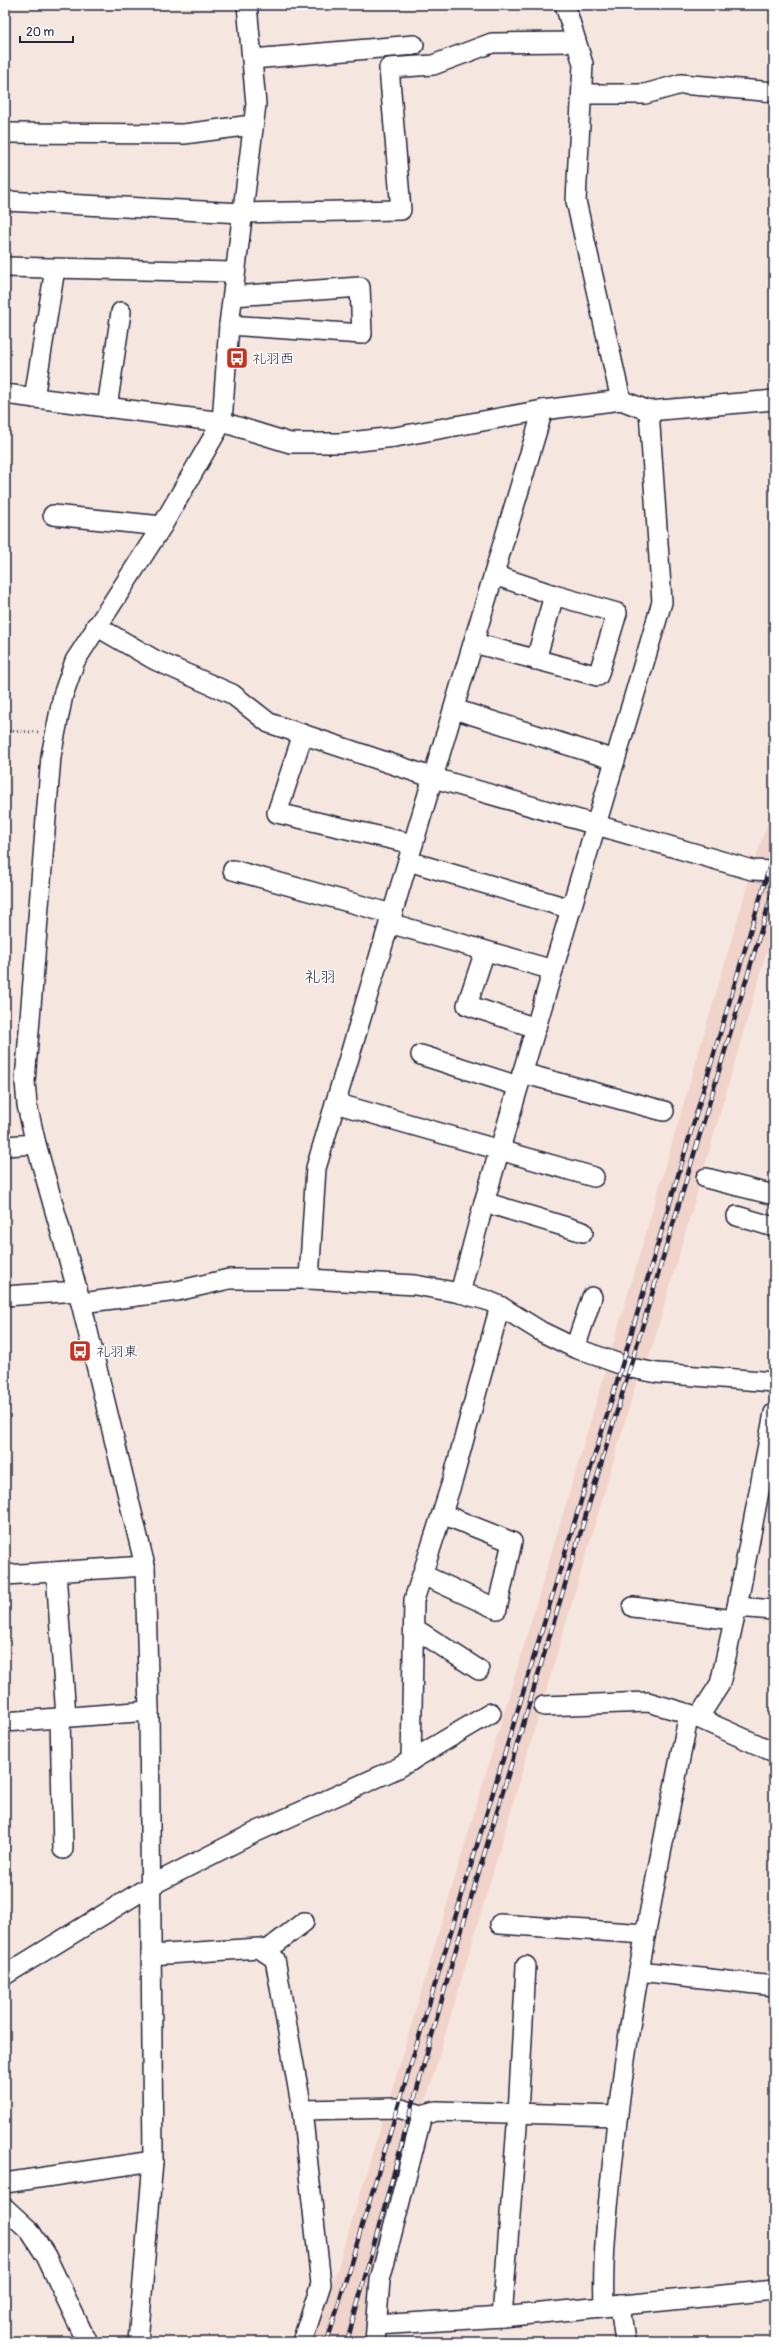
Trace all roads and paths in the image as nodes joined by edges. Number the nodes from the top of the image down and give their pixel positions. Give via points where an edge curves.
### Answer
1 (247, 5) edge
2 (565, 5) edge
3 (576, 42) junction
4 (414, 45) dead end
5 (253, 59) junction
6 (774, 92) edge
7 (582, 94) junction
8 (252, 126) junction
9 (5, 133) edge
10 (5, 201) edge
11 (242, 212) junction
12 (5, 267) edge
13 (55, 269) junction
14 (235, 272) junction
15 (233, 296) junction
16 (121, 312) dead end
17 (229, 325) junction
18 (5, 394) edge
19 (34, 398) junction
20 (621, 400) junction
21 (774, 400) edge
22 (107, 408) junction
23 (542, 410) junction
24 (649, 411) junction
25 (222, 422) junction
26 (53, 515) dead end
27 (162, 526) junction
28 (494, 575) junction
29 (554, 595) junction
30 (96, 626) junction
31 (474, 643) junction
32 (536, 660) junction
33 (454, 709) junction
34 (5, 731) edge
35 (55, 732) junction
36 (303, 734) junction
37 (615, 760) junction
38 (434, 778) junction
39 (596, 824) junction
40 (411, 852) junction
41 (233, 870) dead end
42 (774, 871) edge
43 (571, 909) junction
44 (391, 919) junction
45 (485, 950) junction
46 (553, 970) junction
47 (536, 1028) junction
48 (421, 1055) dead end
49 (520, 1079) junction
50 (335, 1102) junction
51 (664, 1112) dead end
52 (36, 1144) junction
53 (5, 1146) edge
54 (499, 1150) junction
55 (594, 1177) dead end
56 (706, 1178) dead end
57 (774, 1195) edge
58 (484, 1202) junction
59 (736, 1216) dead end
60 (774, 1227) edge
61 (583, 1232) dead end
62 (309, 1279) junction
63 (460, 1293) junction
64 (5, 1296) edge
65 (79, 1297) junction
66 (592, 1297) dead end
67 (500, 1306) junction
68 (575, 1348) junction
69 (774, 1382) edge
70 (774, 1412) edge
71 (442, 1514) junction
72 (145, 1566) junction
73 (56, 1572) junction
74 (5, 1575) edge
75 (423, 1575) junction
76 (633, 1607) dead end
77 (774, 1610) edge
78 (736, 1614) junction
79 (414, 1628) junction
80 (479, 1670) dead end
81 (544, 1706) dead end
82 (149, 1711) junction
83 (491, 1713) dead end
84 (693, 1716) junction
85 (63, 1718) junction
86 (5, 1722) edge
87 (774, 1752) edge
88 (411, 1761) junction
89 (63, 1849) dead end
90 (150, 1886) junction
91 (304, 1922) dead end
92 (500, 1924) dead end
93 (645, 1934) junction
94 (265, 1952) junction
95 (151, 1955) junction
96 (526, 1966) dead end
97 (639, 1970) junction
98 (5, 1974) edge
99 (774, 1986) edge
100 (302, 2110) junction
101 (518, 2113) junction
102 (422, 2115) junction
103 (617, 2116) junction
104 (153, 2161) junction
105 (5, 2183) edge
106 (5, 2208) edge
107 (774, 2290) edge
108 (612, 2306) junction
109 (502, 2317) junction
110 (376, 2333) edge
111 (88, 2342) edge
112 (138, 2342) edge
113 (302, 2342) edge
114 (625, 2342) edge

1 - 5 street
2 - 3 street
3 - 7 street via 583,64
3 - 11 street via 492,43 433,65 389,68 401,210
4 - 5 street
5 - 8 street via 256,104
6 - 7 street via 681,84 644,94
7 - 20 street via 576,201
8 - 9 street via 184,134
8 - 11 street
10 - 11 street
11 - 14 street
12 - 13 street
13 - 14 street
13 - 19 street
14 - 15 street
15 - 17 street
15 - 17 street via 360,287 362,334
16 - 22 street
17 - 25 street
18 - 19 street
19 - 22 street
20 - 23 street
20 - 24 street
21 - 24 street
22 - 25 street
23 - 25 street via 395,437 342,443 290,443
23 - 28 street
24 - 37 street via 662,602
25 - 27 street
26 - 27 street
27 - 30 street
28 - 29 street
28 - 31 street
29 - 32 street
29 - 32 street via 617,613 598,676
30 - 35 street via 76,661 63,695
30 - 36 street via 156,660 232,694 269,723
31 - 32 street
31 - 33 street
33 - 37 street
33 - 38 street
34 - 35 path
35 - 52 street via 25,1080 27,1104
36 - 38 street
36 - 40 street via 277,813
37 - 39 street
38 - 39 street
38 - 40 street
39 - 42 street via 752,870
39 - 43 street
40 - 43 street
40 - 44 street
41 - 44 street
43 - 46 street
44 - 45 street
44 - 50 street
45 - 46 street
45 - 47 street via 467,1005
46 - 47 street
47 - 49 street
48 - 49 street
49 - 51 street
49 - 54 street
50 - 54 street
50 - 62 street via 316,1168
52 - 53 street
52 - 65 street
54 - 55 street
54 - 58 street
56 - 57 street
58 - 61 street
58 - 63 street
59 - 60 street
62 - 63 street via 415,1285
62 - 65 street via 229,1279 177,1291
63 - 67 street
64 - 65 street
65 - 72 street
66 - 68 street
67 - 68 street via 542,1332
67 - 71 street
68 - 69 street via 631,1368 657,1373
70 - 78 street
71 - 75 street
71 - 75 street via 512,1542 497,1609
72 - 73 street
72 - 82 street
73 - 74 street
73 - 85 street
75 - 79 street via 414,1600
76 - 78 street
77 - 78 street
78 - 84 street via 720,1684
79 - 80 street
79 - 88 street
81 - 84 street via 648,1702
82 - 85 street
82 - 90 street
83 - 88 street
84 - 87 street
84 - 93 street
85 - 86 street
85 - 89 street
88 - 90 street via 256,1832
90 - 95 street
90 - 98 street
91 - 94 street
92 - 93 street
93 - 97 street
94 - 95 street via 260,1948
94 - 100 street via 275,1959
95 - 104 street
96 - 101 street
97 - 99 street
97 - 103 street
100 - 102 street via 398,2108
100 - 113 street via 321,2284
101 - 102 street via 436,2111
101 - 103 street
101 - 109 street
102 - 110 street via 380,2280
103 - 108 street via 603,2266
104 - 105 street
104 - 112 street
106 - 111 street via 30,2231 46,2256
107 - 108 street
108 - 109 street
108 - 114 street
109 - 110 street

